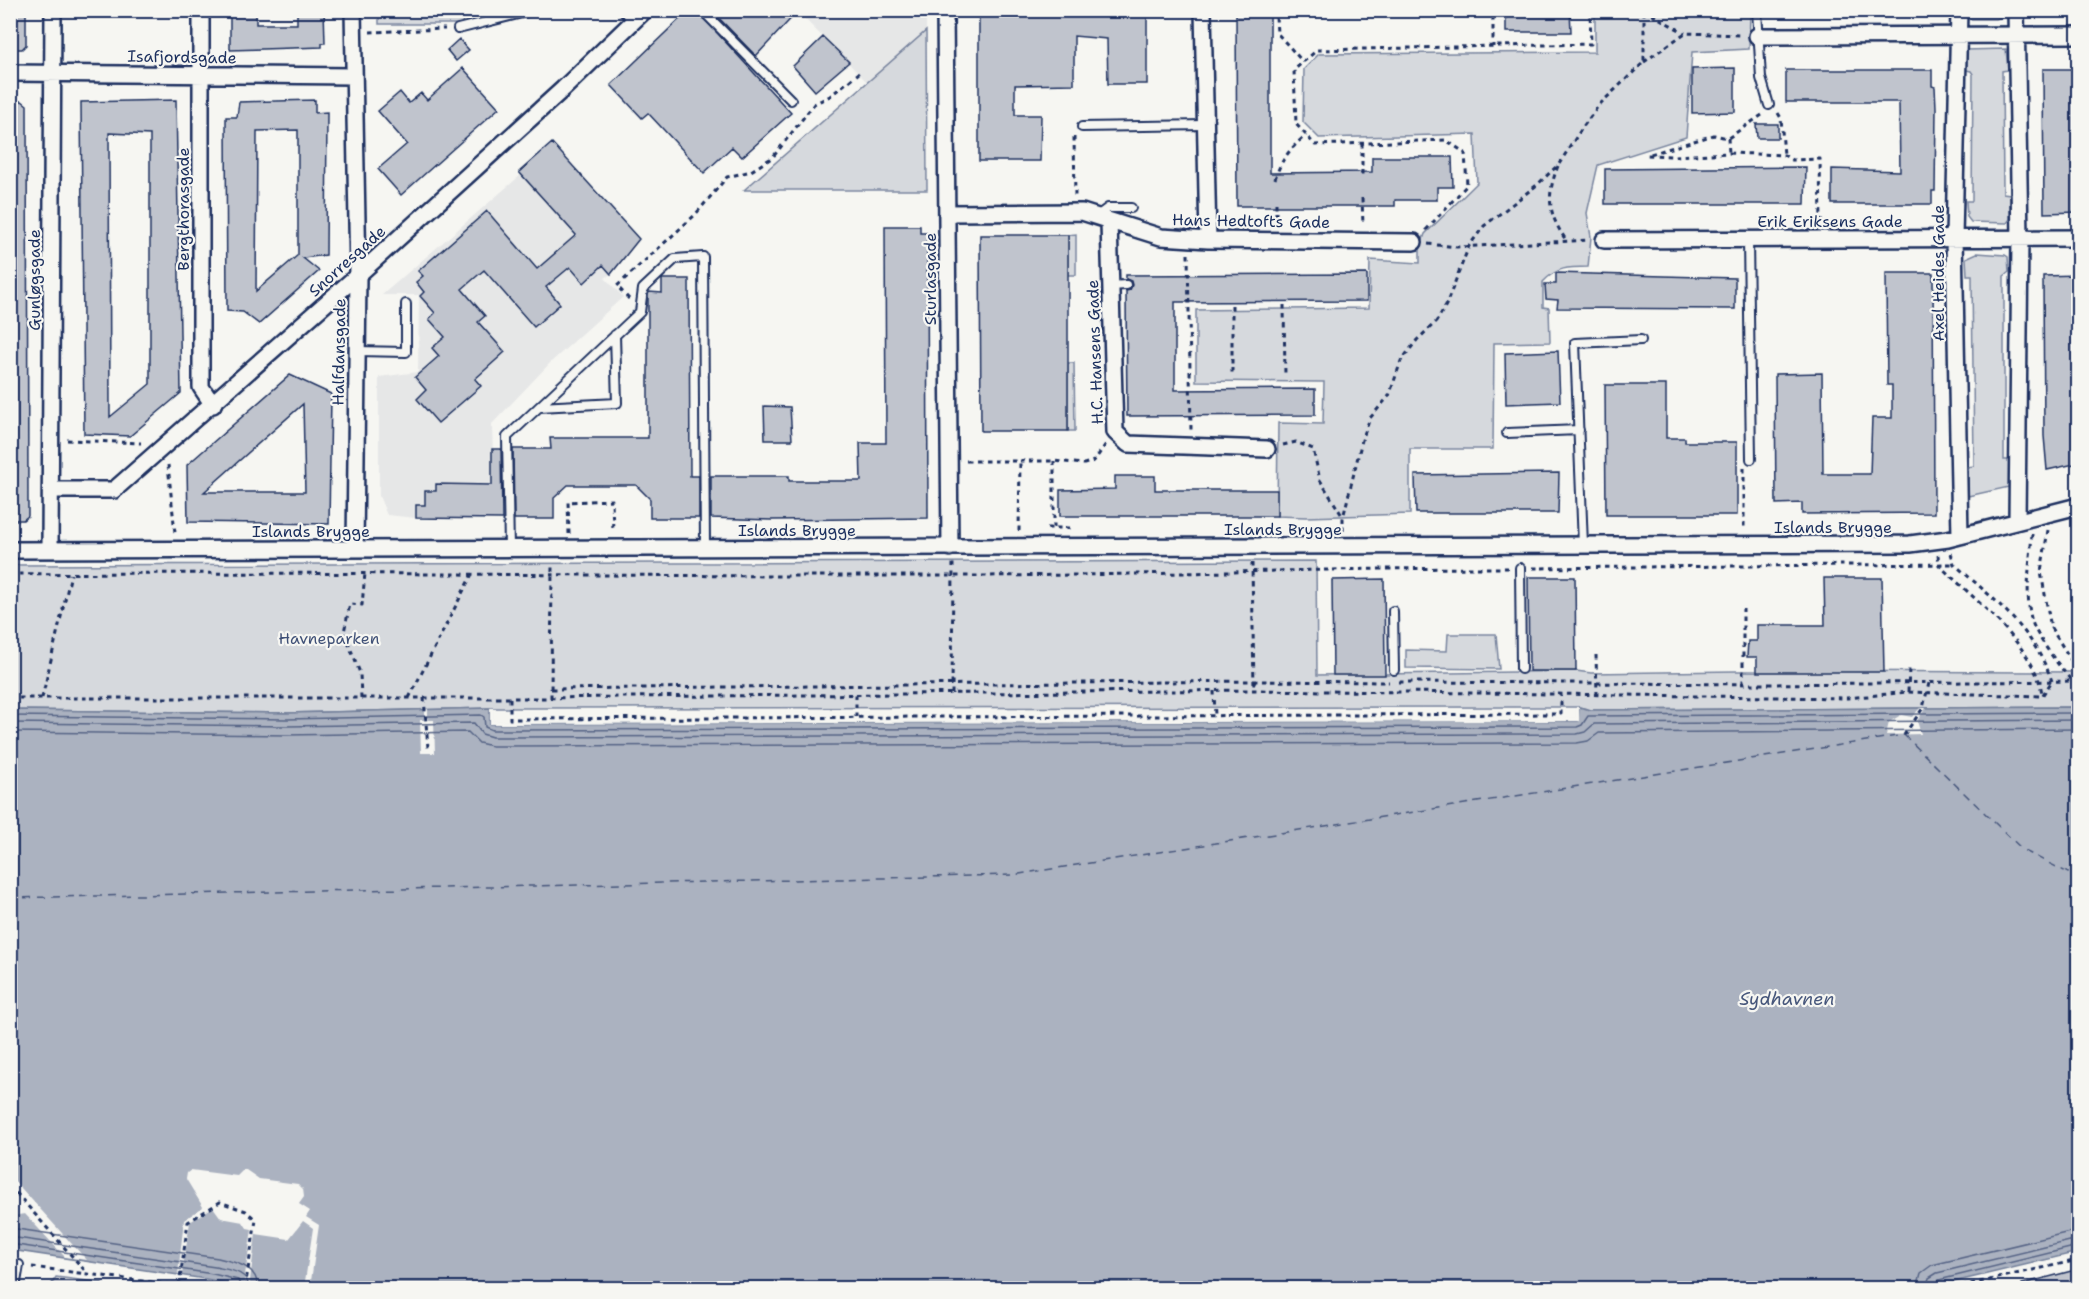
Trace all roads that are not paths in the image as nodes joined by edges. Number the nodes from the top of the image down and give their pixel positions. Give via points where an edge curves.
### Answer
1 (53, 10) edge
2 (201, 10) edge
3 (353, 10) edge
4 (534, 10) edge
5 (622, 10) edge
6 (702, 10) edge
7 (945, 10) edge
8 (1203, 10) edge
9 (1757, 10) edge
10 (1959, 10) edge
11 (2016, 10) edge
12 (640, 16) edge
13 (458, 29) road end
14 (2016, 35) junction
15 (2079, 35) edge
16 (1757, 36) junction
17 (1959, 36) junction
18 (53, 72) junction
19 (10, 73) edge
20 (200, 75) junction
21 (354, 76) junction
22 (791, 100) dead end
23 (1769, 105) road end
24 (1205, 125) junction
25 (1082, 127) road end
26 (1131, 208) dead end
27 (947, 213) junction
28 (1103, 219) junction
29 (1954, 238) junction
30 (2020, 238) junction
31 (2079, 238) edge
32 (1208, 240) junction
33 (1604, 240) road end
34 (1748, 240) junction
35 (1414, 242) road end
36 (358, 275) junction
37 (406, 304) dead end
38 (615, 335) junction
39 (1641, 340) dead end
40 (357, 351) junction
41 (213, 405) junction
42 (539, 407) junction
43 (1579, 430) junction
44 (1507, 433) dead end
45 (1267, 449) road end
46 (1751, 459) road end
47 (51, 490) junction
48 (2079, 506) edge
49 (2025, 519) junction
50 (1960, 536) junction
51 (1583, 546) junction
52 (705, 548) junction
53 (355, 549) junction
54 (509, 549) junction
55 (10, 550) edge
56 (50, 550) junction
57 (951, 554) junction
58 (1520, 568) road end
59 (1393, 610) dead end
60 (1521, 669) dead end
61 (1394, 670) dead end
62 (19, 1265) road end
63 (15, 1288) edge

1 - 18 street, Gunløgsgade
2 - 20 street, Bergthorasgade
3 - 21 street, Halfdansgade
4 - 13 lane
5 - 12 lane
6 - 22 lane
7 - 27 street, Sturlasgade
8 - 24 street
9 - 16 lane
10 - 17 street, Axel Heides Gade
11 - 14 street
12 - 36 street, Snorresgade
14 - 15 street
14 - 17 street
14 - 30 street
16 - 17 street
16 - 23 lane via 1761,78
17 - 29 street, Axel Heides Gade
18 - 19 street, Isafjordsgade
18 - 20 street, Isafjordsgade
18 - 47 street, Gunløgsgade
20 - 21 street, Isafjordsgade
20 - 41 street, Bergthorasgade via 201,387
21 - 36 street, Halfdansgade
24 - 25 lane
24 - 32 street
26 - 28 lane via 1108,208
27 - 28 street, Hans Hedtofts Gade via 1082,212
27 - 57 street, Sturlasgade
28 - 32 street, Hans Hedtofts Gade via 1161,237
28 - 45 street, H.C. Hansens Gade via 1119,285 1115,432 1128,444
29 - 30 street, Erik Eriksens Gade
29 - 34 street, Erik Eriksens Gade
29 - 50 street, Axel Heides Gade
30 - 31 street
30 - 49 street
32 - 35 street, Hans Hedtofts Gade
33 - 34 street, Erik Eriksens Gade
34 - 46 lane, Erik Eriksens Gade
36 - 40 street, Halfdansgade
36 - 41 street, Snorresgade
37 - 40 lane via 406,352
38 - 42 lane
38 - 42 lane via 616,403
38 - 52 lane via 640,312 643,289 675,259 703,257
39 - 43 lane via 1575,343
40 - 53 street, Halfdansgade
41 - 47 street, Snorresgade via 114,490
42 - 54 lane via 507,437
43 - 44 lane
43 - 51 lane
47 - 56 street, Gunløgsgade
48 - 49 street, Islands Brygge
49 - 50 street, Islands Brygge
50 - 51 street, Islands Brygge via 1910,544
51 - 57 street, Islands Brygge via 1052,547
52 - 54 street, Islands Brygge
52 - 57 street, Islands Brygge
53 - 54 street, Islands Brygge
53 - 56 street, Islands Brygge
55 - 56 street, Islands Brygge
58 - 60 lane
59 - 61 lane
62 - 63 lane

